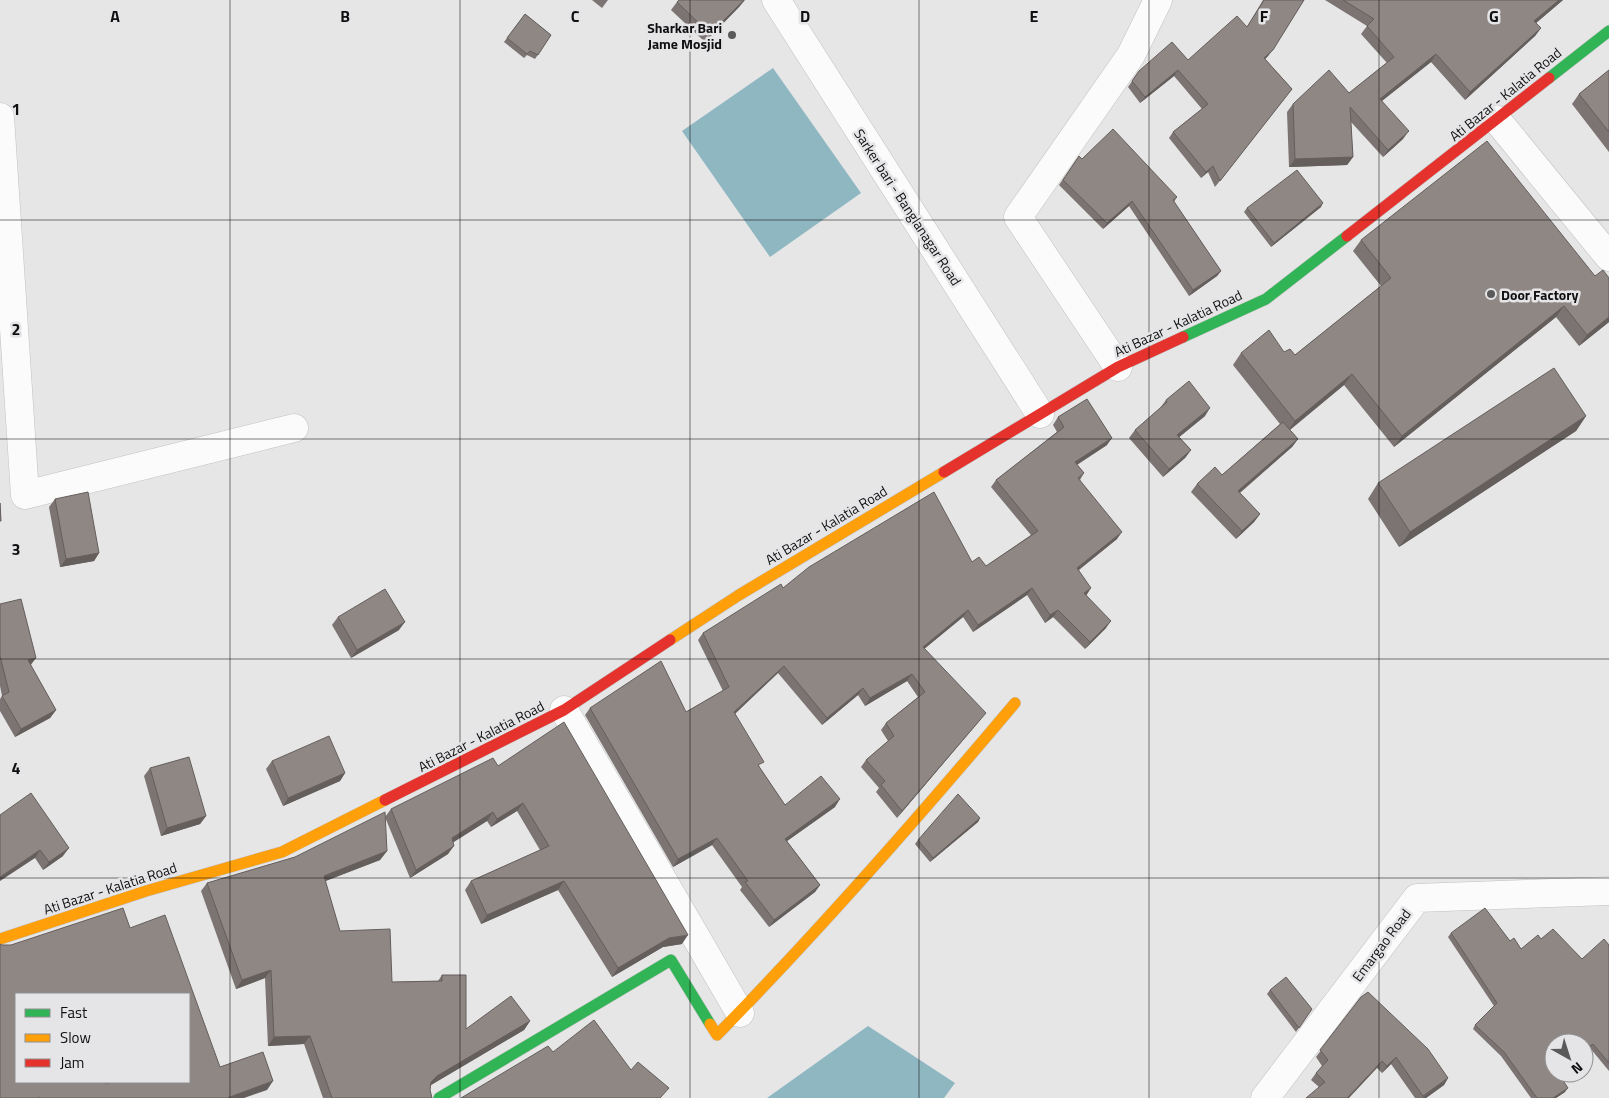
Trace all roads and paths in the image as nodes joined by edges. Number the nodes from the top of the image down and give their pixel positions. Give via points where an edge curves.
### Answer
1 (776, 0) edge
2 (1158, 0) edge
3 (1609, 30) edge
4 (0, 117) edge
5 (1497, 120) junction
6 (1609, 257) edge
7 (1118, 367) junction
8 (1040, 414) junction
9 (294, 428) dead end
10 (1015, 702) dead end
11 (564, 710) junction
12 (1609, 891) edge
13 (0, 939) edge
14 (740, 1013) junction
15 (439, 1098) edge
16 (1265, 1098) edge

1 - 8 street, Sarker bari - Banglanagar Road
2 - 7 street via 1131,55 1018,217
3 - 5 main road, Ati Bazar - Kalatia Road
4 - 9 street via 26,495
5 - 6 street
5 - 7 main road, Ati Bazar - Kalatia Road via 1266,299
7 - 8 main road, Ati Bazar - Kalatia Road
8 - 11 main road, Ati Bazar - Kalatia Road via 739,595
10 - 14 main road via 918,818
11 - 13 main road, Ati Bazar - Kalatia Road via 282,852 146,891
11 - 14 street
12 - 16 street, Emargao Road via 1417,898
14 - 15 main road via 717,1036 671,960

